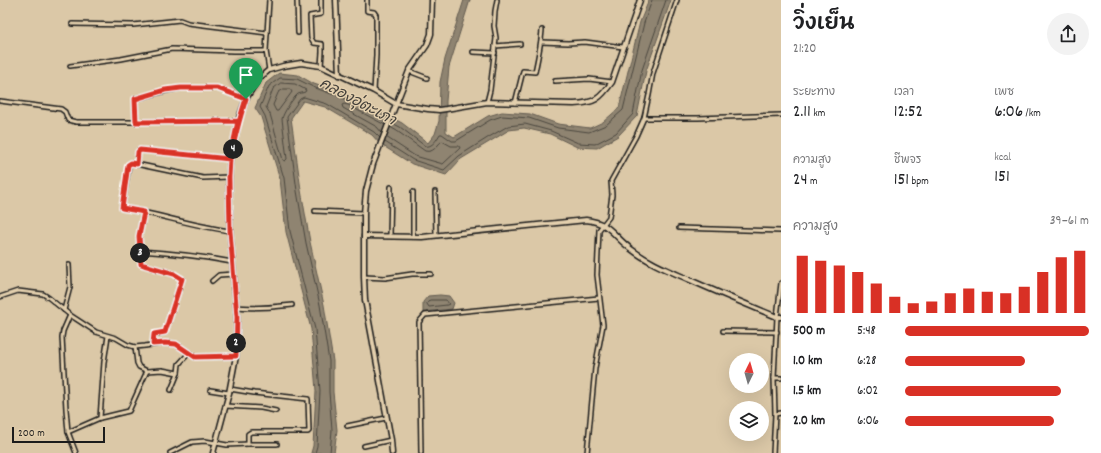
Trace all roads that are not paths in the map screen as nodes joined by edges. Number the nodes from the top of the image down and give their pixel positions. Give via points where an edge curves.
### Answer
1 (268, 0) edge
2 (296, 0) edge
3 (321, 0) edge
4 (336, 0) edge
5 (367, 0) edge
6 (432, 0) edge
7 (496, 0) edge
8 (640, 0) edge
9 (677, 0) edge
10 (72, 24) dead end
11 (542, 30) dead end
12 (267, 33) junction
13 (298, 33) dead end
14 (541, 42) junction
15 (520, 44) dead end
16 (496, 46) junction
17 (623, 47) junction
18 (266, 51) junction
19 (473, 52) dead end
20 (494, 53) junction
21 (70, 66) dead end
22 (321, 66) junction
23 (269, 70) junction
24 (409, 71) junction
25 (339, 75) junction
26 (427, 78) dead end
27 (555, 81) dead end
28 (612, 82) junction
29 (374, 91) junction
30 (246, 99) junction
31 (0, 101) edge
32 (488, 102) junction
33 (515, 103) junction
34 (396, 104) junction
35 (781, 115) edge
36 (644, 118) junction
37 (238, 121) junction
38 (136, 122) junction
39 (230, 159) junction
40 (137, 164) junction
41 (229, 177) junction
42 (391, 187) dead end
43 (413, 192) dead end
44 (434, 192) dead end
45 (315, 211) dead end
46 (144, 212) junction
47 (364, 213) junction
48 (603, 224) junction
49 (679, 228) dead end
50 (230, 231) junction
51 (781, 231) edge
52 (436, 235) junction
53 (364, 236) junction
54 (390, 236) junction
55 (413, 237) junction
56 (140, 251) junction
57 (232, 262) junction
58 (69, 265) dead end
59 (234, 274) junction
60 (431, 274) dead end
61 (364, 277) junction
62 (212, 281) dead end
63 (781, 283) edge
64 (0, 298) edge
65 (599, 298) junction
66 (292, 305) dead end
67 (237, 307) junction
68 (64, 310) junction
69 (70, 315) junction
70 (779, 317) edge
71 (723, 331) dead end
72 (777, 332) junction
73 (108, 336) junction
74 (153, 344) junction
75 (135, 346) junction
76 (776, 346) junction
77 (781, 346) edge
78 (189, 353) junction
79 (236, 356) junction
80 (147, 371) junction
81 (178, 373) junction
82 (774, 378) junction
83 (781, 378) edge
84 (171, 390) dead end
85 (210, 390) dead end
86 (230, 391) junction
87 (226, 406) junction
88 (276, 411) dead end
89 (781, 413) edge
90 (775, 414) junction
91 (100, 418) junction
92 (386, 418) junction
93 (347, 426) dead end
94 (68, 432) junction
95 (391, 440) junction
96 (216, 442) junction
97 (248, 444) junction
98 (277, 444) dead end
99 (364, 446) dead end
100 (76, 453) edge
101 (170, 453) edge
102 (213, 453) edge
103 (392, 453) edge
104 (421, 453) edge
105 (587, 453) edge
106 (773, 453) edge

1 - 12 street
2 - 13 street
3 - 22 street via 321,14 310,16 311,38 314,43 322,44
4 - 25 street
5 - 29 street via 367,11 376,15
6 - 24 street via 431,34 428,45
7 - 16 street
8 - 17 street
9 - 36 street via 653,74
10 - 12 street via 133,25 180,20
11 - 14 street
12 - 18 street
14 - 17 street via 585,42
14 - 33 street via 536,72 523,71
15 - 16 street
16 - 20 street
17 - 28 street
18 - 21 street via 172,49
18 - 23 street
19 - 20 street
20 - 32 street
22 - 23 street via 301,62
22 - 25 street
23 - 30 street via 257,80
24 - 26 street
24 - 34 street
25 - 29 street
27 - 28 street via 589,79
28 - 33 street via 597,99 587,103
29 - 34 street
30 - 37 street
30 - 38 street via 217,88 165,90 135,99
31 - 38 street via 61,109 68,120 76,122
32 - 33 street
32 - 34 street via 439,110
34 - 47 street via 373,164 366,191
35 - 36 street
36 - 48 street via 611,181 609,217
37 - 38 street
37 - 39 street
39 - 40 street via 140,150
39 - 41 street
40 - 41 street via 204,178
40 - 46 street via 128,165 122,208
41 - 50 street
42 - 54 street
43 - 55 street
44 - 52 street
45 - 47 street
46 - 50 street
46 - 56 street via 139,236
47 - 53 street
48 - 52 street via 586,220
48 - 65 street via 599,230
48 - 70 street via 630,249 651,263
49 - 51 street
50 - 57 street
52 - 55 street
53 - 54 street
53 - 61 street
54 - 55 street
56 - 57 street via 209,257
56 - 74 street via 141,264 182,279 165,332 154,334
57 - 59 street
58 - 68 street via 70,287
59 - 62 street via 219,275
59 - 67 street
60 - 61 street
61 - 92 street via 368,320
63 - 70 street
64 - 68 street via 18,291 43,294
65 - 104 street via 425,315 419,322
65 - 105 street via 602,329 595,368
66 - 67 street via 266,308
67 - 79 street
68 - 69 street
69 - 73 street via 96,332
69 - 94 street via 62,337
70 - 72 street
71 - 72 street
72 - 76 street
73 - 75 street
73 - 91 street
74 - 75 street
74 - 78 street via 176,344
75 - 80 street via 138,365
76 - 77 street
76 - 82 street
78 - 79 street via 195,357
78 - 81 street via 179,364
79 - 86 street
80 - 81 street
80 - 91 street via 129,411
81 - 84 street
82 - 83 street
82 - 90 street
85 - 86 street
86 - 87 street
86 - 97 street via 308,399 308,432 251,432 248,434
87 - 88 street
87 - 96 street
89 - 90 street
90 - 106 street
91 - 94 street
92 - 93 street
92 - 95 street
94 - 100 street
95 - 99 street
95 - 103 street
96 - 97 street via 227,445
96 - 101 street via 192,442
96 - 102 street
97 - 98 street

